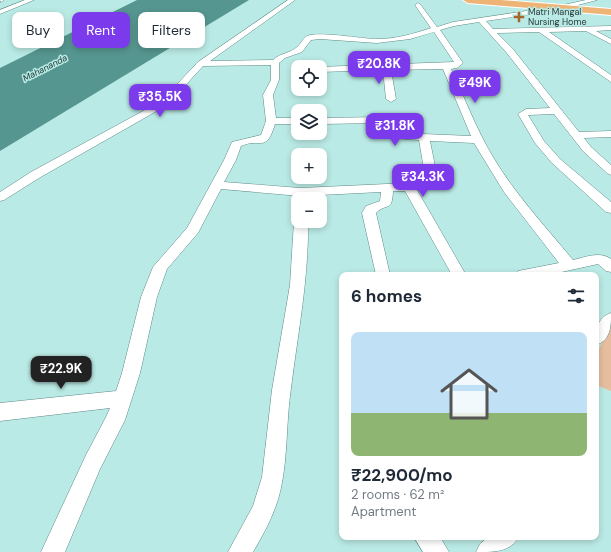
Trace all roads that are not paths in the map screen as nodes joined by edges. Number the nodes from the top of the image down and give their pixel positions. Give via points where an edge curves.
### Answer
1 (31, 0) edge
2 (292, 0) edge
3 (468, 0) edge
4 (594, 0) edge
5 (483, 1) edge
6 (582, 4) edge
7 (418, 5) dead end
8 (559, 8) junction
9 (611, 11) edge
10 (0, 12) edge
11 (533, 12) junction
12 (517, 14) junction
13 (547, 19) dead end
14 (480, 20) junction
15 (554, 23) dead end
16 (436, 28) junction
17 (611, 28) edge
18 (588, 29) junction
19 (541, 30) junction
20 (492, 31) junction
21 (600, 35) junction
22 (551, 37) junction
23 (611, 42) edge
24 (275, 62) junction
25 (201, 64) junction
26 (446, 66) junction
27 (611, 66) edge
28 (595, 67) junction
29 (387, 68) junction
30 (327, 69) edge
31 (611, 79) edge
32 (391, 99) dead end
33 (556, 111) junction
34 (271, 121) junction
35 (291, 121) edge
36 (327, 121) edge
37 (611, 134) edge
38 (575, 135) junction
39 (424, 137) junction
40 (478, 140) junction
41 (611, 171) edge
42 (217, 185) junction
43 (409, 187) junction
44 (387, 188) junction
45 (327, 194) edge
46 (291, 195) edge
47 (0, 197) edge
48 (611, 209) edge
49 (301, 228) edge
50 (570, 266) junction
51 (611, 267) edge
52 (382, 272) edge
53 (457, 272) edge
54 (539, 272) edge
55 (611, 319) edge
56 (599, 334) edge
57 (123, 398) junction
58 (0, 412) edge
59 (428, 540) edge
60 (503, 540) edge
61 (53, 552) edge
62 (240, 552) edge
63 (437, 552) edge
64 (488, 552) edge

1 - 10 street
2 - 25 street
3 - 5 main road
4 - 6 street
5 - 8 main road
6 - 8 main road
6 - 9 main road
6 - 9 main road via 597,11
7 - 16 street
8 - 11 street
11 - 12 street
11 - 13 street
12 - 14 street
12 - 19 street
14 - 16 street
14 - 20 street
15 - 18 street via 579,24
16 - 24 street via 410,38 393,40 309,38 299,50 282,56
16 - 26 street via 459,63
17 - 18 street
18 - 19 street
18 - 21 street
19 - 20 street
19 - 22 street
20 - 33 street
21 - 22 street
21 - 23 street
22 - 28 street
24 - 25 street
24 - 34 street via 275,80 268,94
25 - 47 street via 168,99 148,113 34,175
26 - 29 street
26 - 40 street
27 - 28 street
28 - 31 street
29 - 30 street
29 - 32 street
33 - 38 street
33 - 48 street via 523,114 540,143 556,161
34 - 35 street
34 - 42 street via 265,138 236,144
36 - 39 street via 383,120 393,135
37 - 38 street
38 - 41 street
39 - 40 street
39 - 43 street via 432,181 426,186
40 - 50 street via 512,194
42 - 46 street
42 - 57 street via 193,230 160,267 149,297
43 - 44 street
43 - 53 street
44 - 45 street
44 - 52 street via 386,203 371,209 369,213
49 - 62 street via 301,258 281,390 270,489 260,518
50 - 51 street via 601,259
50 - 54 street
55 - 56 street
57 - 58 street
57 - 61 street
59 - 63 street
60 - 64 street

